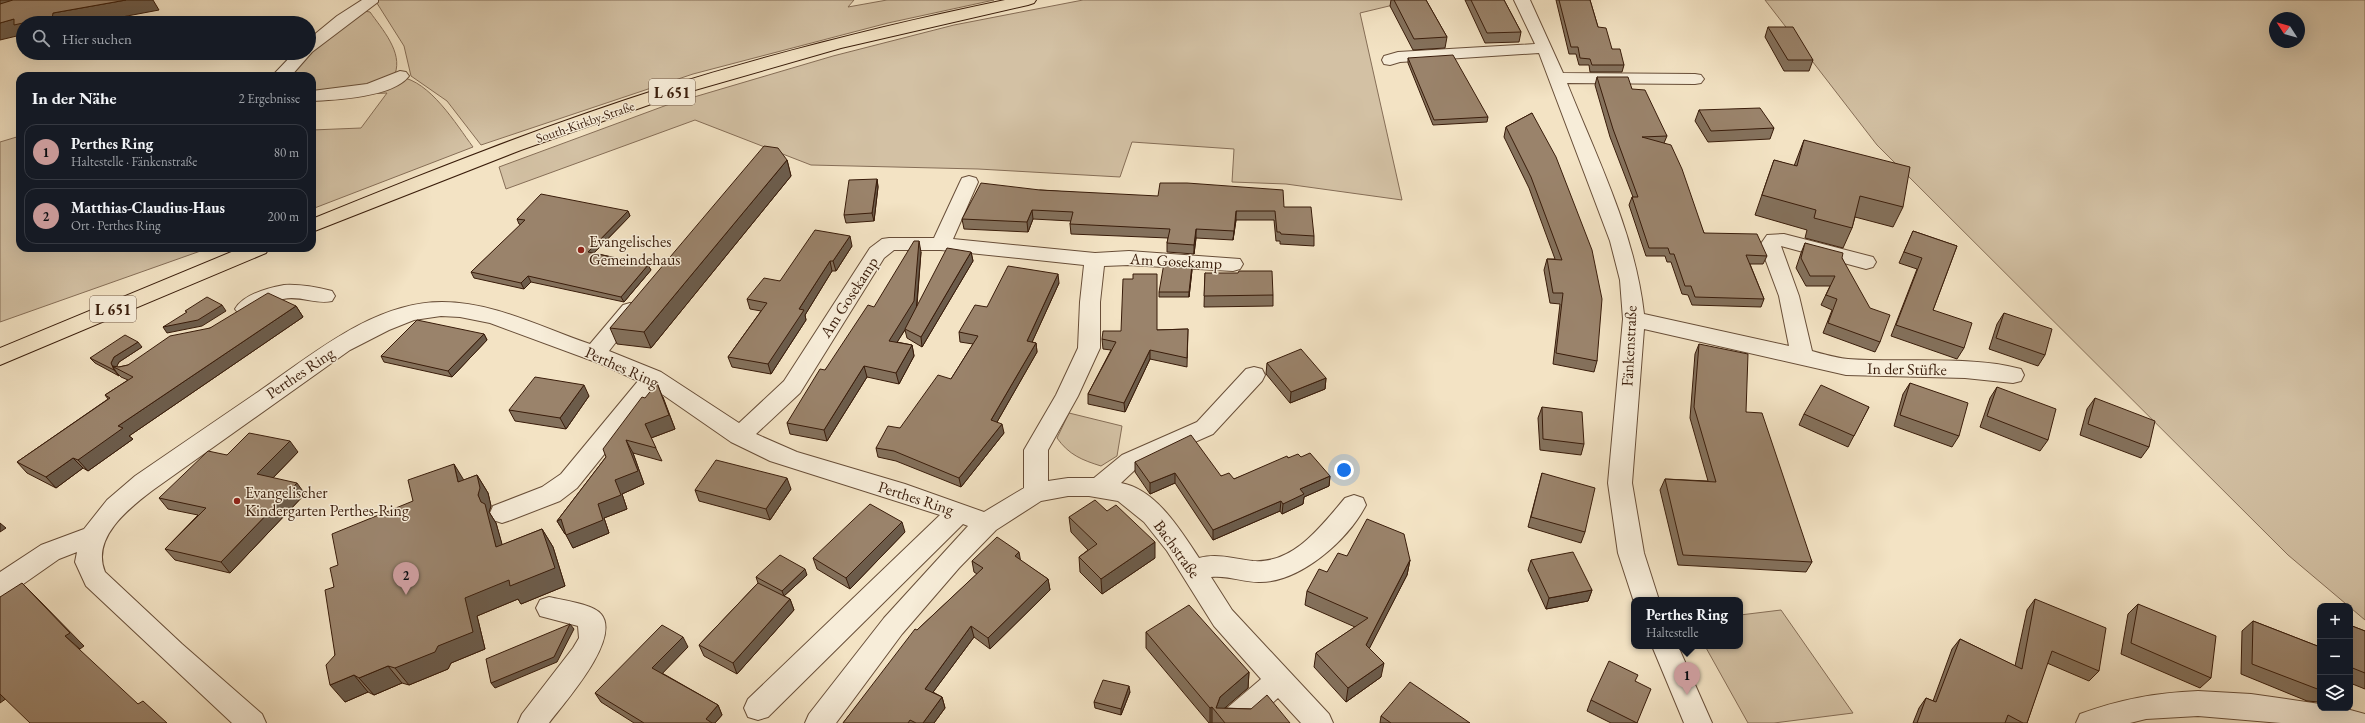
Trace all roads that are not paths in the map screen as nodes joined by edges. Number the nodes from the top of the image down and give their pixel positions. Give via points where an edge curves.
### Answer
1 (1028, 0) edge
2 (1522, 0) edge
3 (370, 1) edge
4 (316, 42) edge
5 (1545, 48) junction
6 (297, 60) edge
7 (1390, 60) dead end
8 (285, 72) edge
9 (400, 76) dead end
10 (1555, 78) junction
11 (1695, 79) dead end
12 (316, 96) edge
13 (969, 182) dead end
14 (316, 224) edge
15 (941, 244) junction
16 (249, 252) edge
17 (1096, 260) junction
18 (1866, 262) dead end
19 (1233, 264) dead end
20 (644, 293) edge
21 (325, 296) dead end
22 (1634, 319) junction
23 (226, 322) edge
24 (594, 354) junction
25 (0, 357) edge
26 (1802, 357) junction
27 (1254, 375) dead end
28 (2013, 375) dead end
29 (653, 378) junction
30 (739, 436) junction
31 (1099, 488) junction
32 (1036, 493) junction
33 (1354, 505) dead end
34 (959, 512) junction
35 (502, 513) dead end
36 (987, 523) junction
37 (93, 536) junction
38 (1194, 570) junction
39 (0, 586) edge
40 (1645, 597) edge
41 (548, 608) dead end
42 (1666, 649) edge
43 (1279, 680) junction
44 (758, 708) dead end
45 (824, 722) edge
46 (252, 723) edge
47 (532, 723) edge
48 (1230, 723) edge
49 (1320, 723) edge
50 (1698, 723) edge
51 (2090, 723) edge
52 (2355, 723) edge

1 - 14 main road, South-Kirkby-Straße / L 651 via 879,33 718,77 487,157
2 - 5 street, Fänkenstraße
3 - 4 street
5 - 7 street via 1398,57
5 - 10 street, Fänkenstraße
6 - 8 street
9 - 12 street via 388,83 345,93
10 - 11 street
10 - 22 street, Fänkenstraße via 1620,241 1630,280
13 - 15 street
15 - 17 street, Am Gosekamp
15 - 30 street, Am Gosekamp via 889,244 877,253 792,386
16 - 25 main road, L 651
17 - 19 street, Am Gosekamp via 1129,258
17 - 32 street via 1090,302 1089,348 1067,396 1036,450
18 - 26 street via 1784,240 1774,240 1770,245 1789,296
20 - 24 street
21 - 23 street via 292,289 274,293
22 - 26 street, In der Stüfke
22 - 40 street, Fänkenstraße via 1620,483 1632,553
24 - 29 street, Perthes Ring
24 - 37 street, Perthes Ring via 486,315 468,311 423,311 399,318 342,345 144,483 118,503 103,519
26 - 28 street, In der Stüfke via 1846,367 1966,370
27 - 31 street via 1205,428 1130,461
29 - 30 street, Perthes Ring
29 - 35 street via 569,481 551,494
30 - 34 street, Perthes Ring via 811,466
31 - 32 street, Bachstraße via 1068,488
31 - 38 street, Bachstraße via 1124,493 1141,505 1176,544
32 - 36 street, Bachstraße via 1007,508
33 - 38 street via 1326,537 1299,559 1276,571 1260,572 1211,565
34 - 36 street, Perthes Ring
34 - 44 street
36 - 45 street via 893,626
37 - 39 street via 50,552
37 - 46 street, Perthes Ring via 88,562 95,579
38 - 43 street, Bachstraße via 1223,618
41 - 47 street via 585,617 592,622 592,638 583,656
42 - 50 street
43 - 48 street
43 - 49 street, Bachstraße
51 - 52 street via 2145,707 2214,704 2308,714

